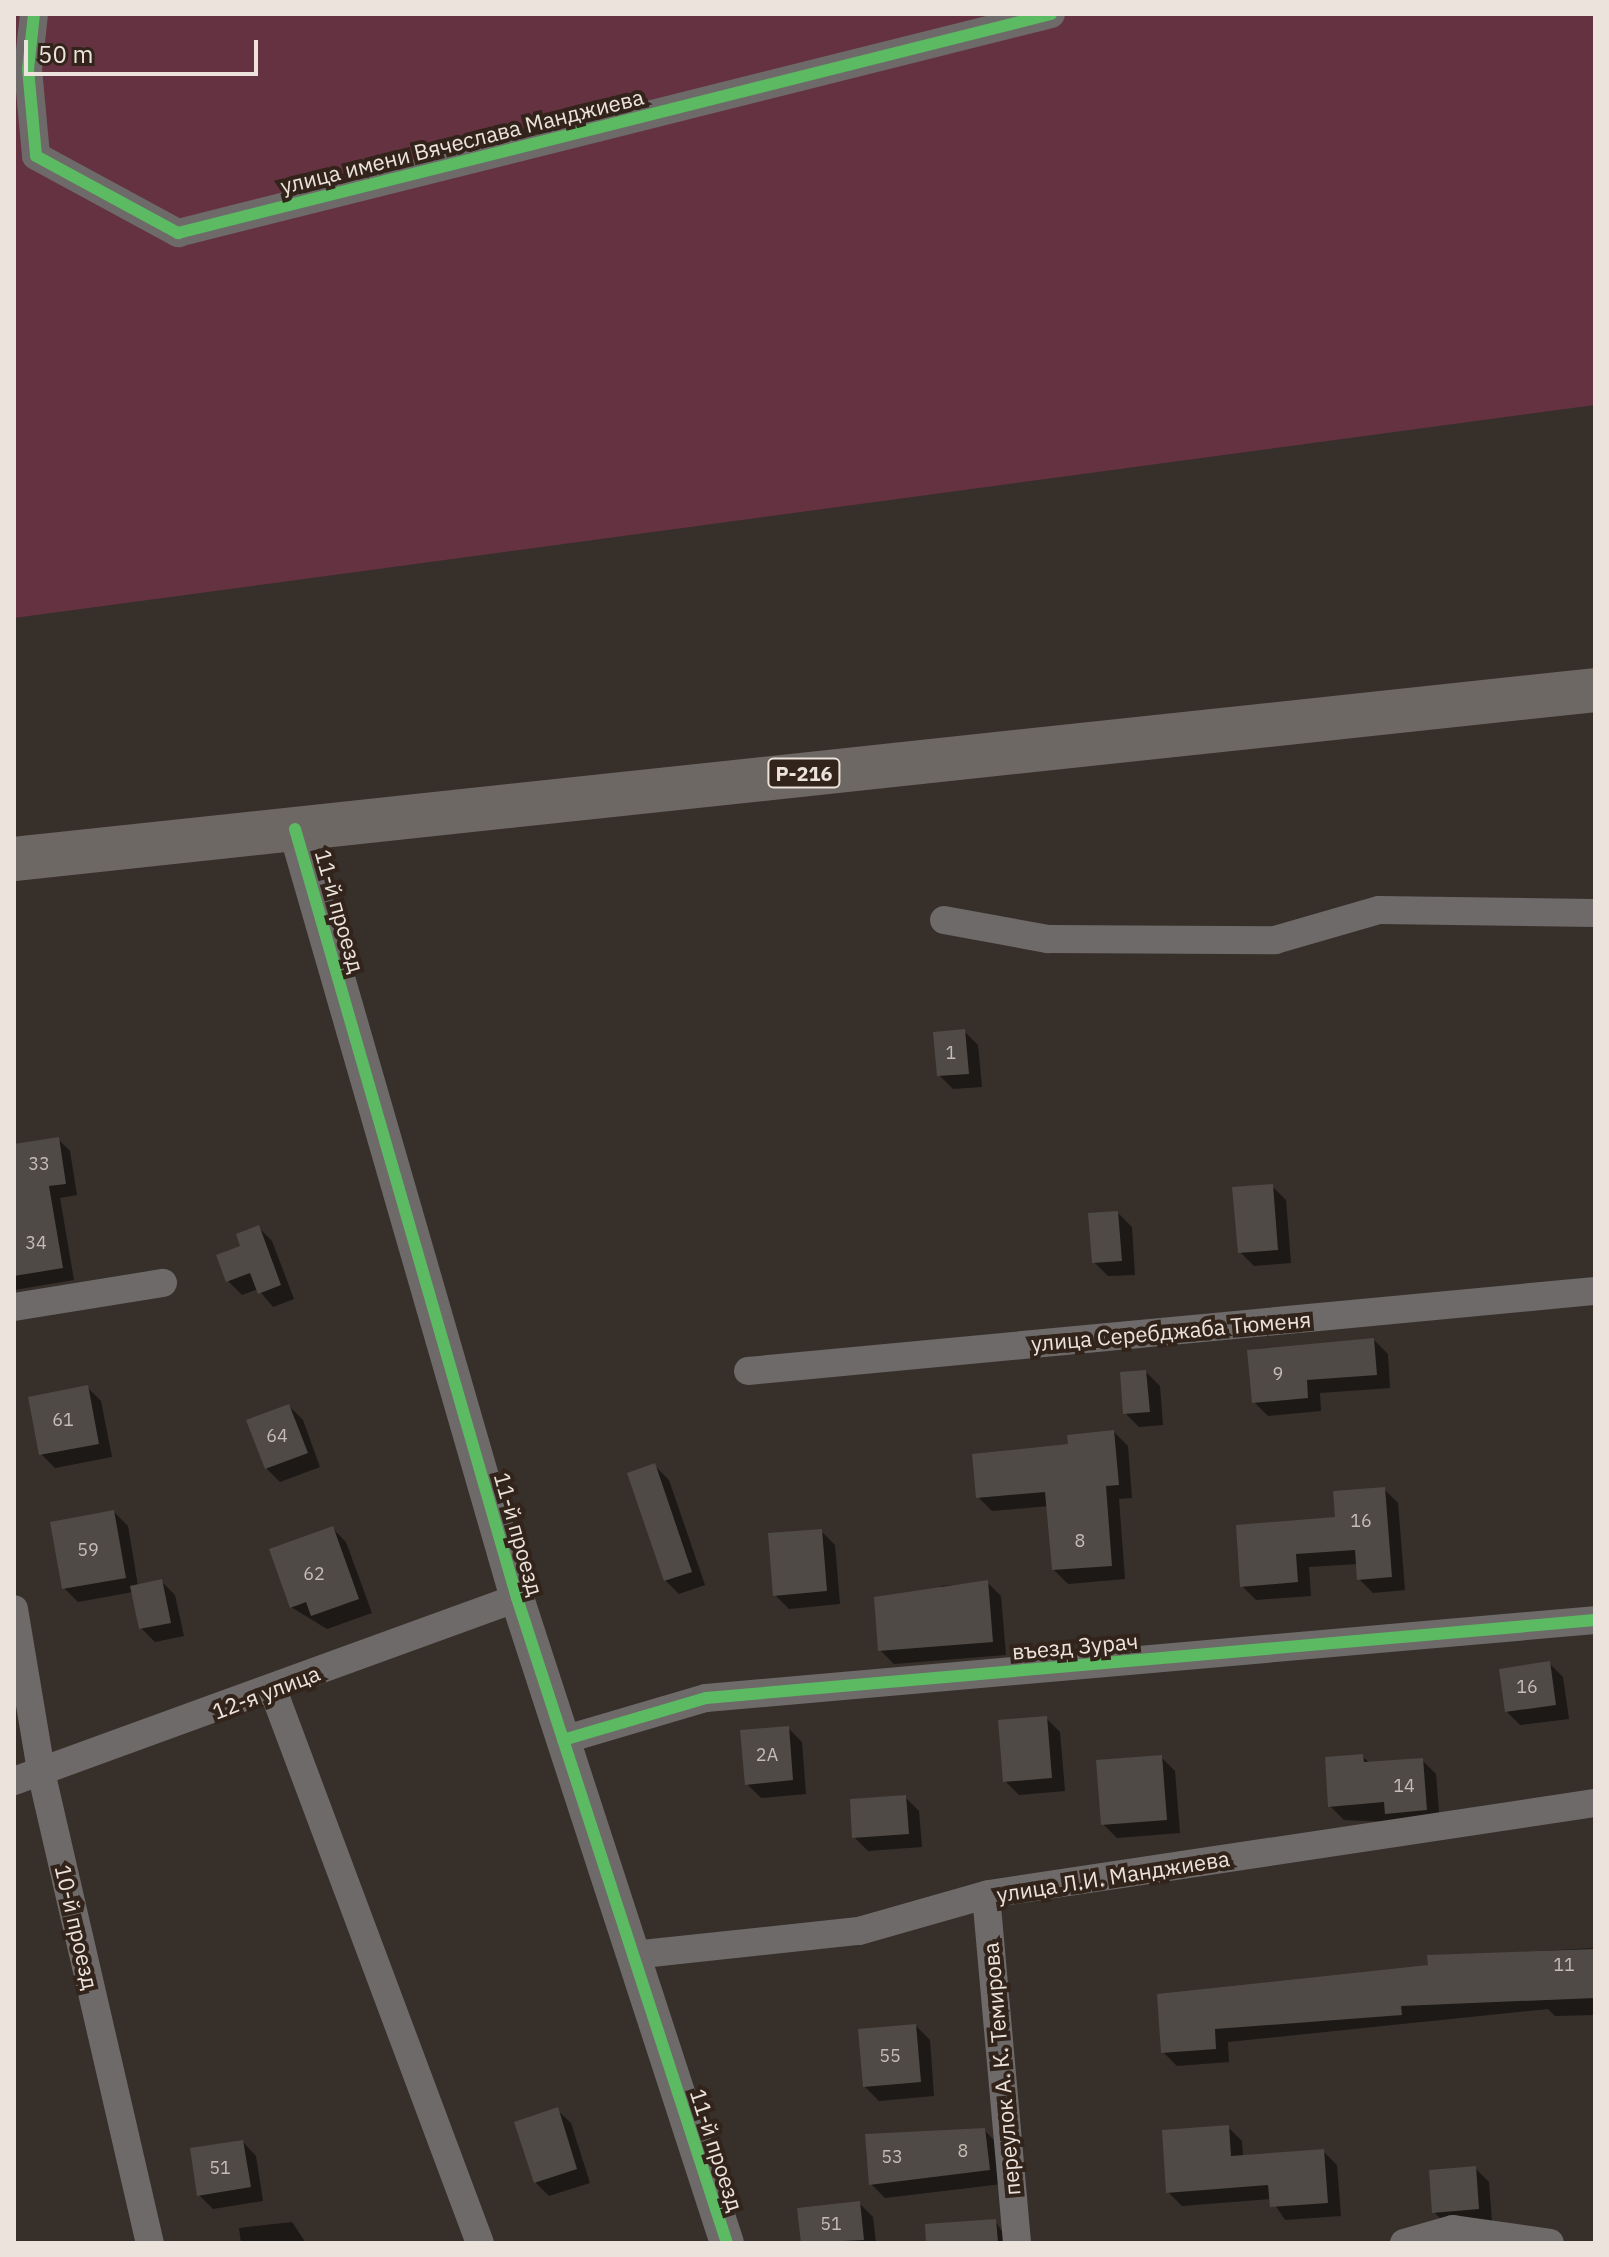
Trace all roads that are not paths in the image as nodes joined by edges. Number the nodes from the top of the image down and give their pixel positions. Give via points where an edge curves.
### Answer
1 (34, 14) edge
2 (1051, 14) edge
3 (1595, 690) edge
4 (295, 829) junction
5 (14, 859) edge
6 (1595, 913) edge
7 (944, 920) dead end
8 (163, 1283) dead end
9 (1595, 1291) edge
10 (14, 1307) edge
11 (748, 1371) dead end
12 (517, 1598) junction
13 (14, 1609) edge
14 (1595, 1620) edge
15 (273, 1690) junction
16 (563, 1740) junction
17 (28, 1778) edge
18 (1595, 1803) edge
19 (986, 1895) junction
20 (633, 1955) junction
21 (150, 2243) edge
22 (480, 2243) edge
23 (727, 2243) edge
24 (1017, 2243) edge
25 (1404, 2243) edge
26 (1550, 2243) edge

1 - 2 street, улица имени Вячеслава Манджиева via 28,69 36,156 178,233
3 - 4 highway, Р-216
4 - 5 highway, Р-216
4 - 12 street, 11-й проезд
6 - 7 street via 1379,910 1275,940 1048,939
8 - 10 street
9 - 11 street, улица Серебджаба Тюменя
12 - 15 street, 12-я улица
12 - 16 street, 11-й проезд
13 - 17 street, 10-й проезд
14 - 16 street, въезд Зурач via 706,1698
15 - 17 street, 12-я улица
15 - 22 street
16 - 20 street, 11-й проезд
17 - 21 street, 10-й проезд
18 - 19 street, улица Л.И. Манджиева
19 - 20 street, улица Л.И. Манджиева via 859,1931
19 - 24 street, переулок А. К. Темирова
20 - 23 street, 11-й проезд
25 - 26 street via 1453,2229

